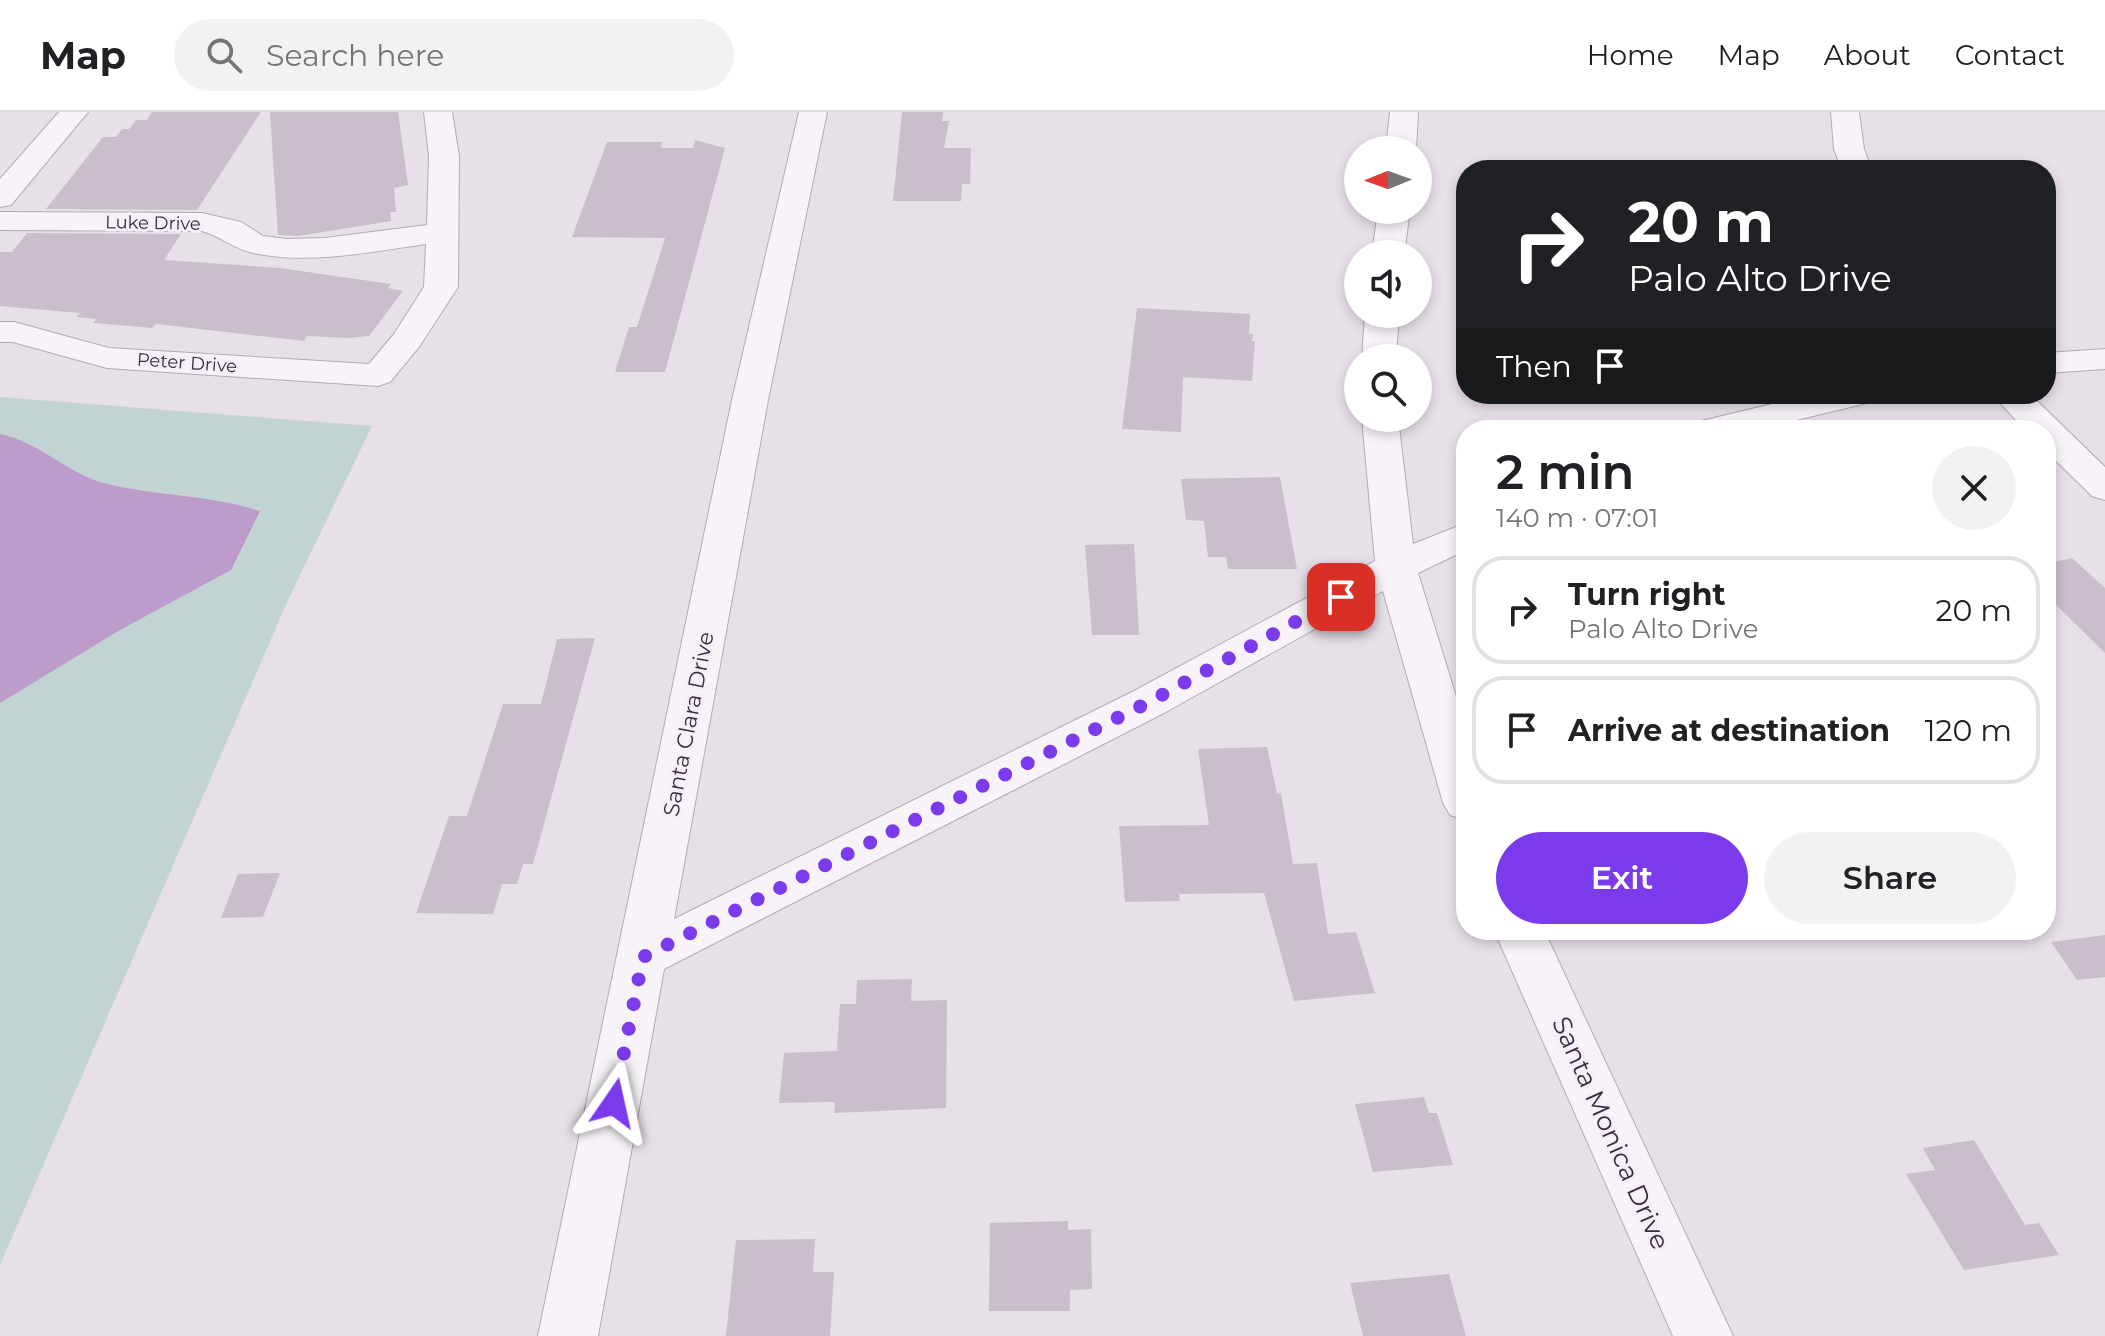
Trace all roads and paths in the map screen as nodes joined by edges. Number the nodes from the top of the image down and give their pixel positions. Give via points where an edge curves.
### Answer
1 (74, 112) edge
2 (438, 112) edge
3 (813, 112) edge
4 (1404, 112) edge
5 (1845, 112) edge
6 (1402, 136) edge
7 (1853, 160) edge
8 (0, 198) edge
9 (0, 221) edge
10 (443, 232) junction
11 (0, 332) edge
12 (2105, 359) edge
13 (2056, 362) edge
14 (1817, 404) edge
15 (2019, 404) edge
16 (1751, 420) edge
17 (2035, 420) edge
18 (1382, 432) edge
19 (2056, 441) edge
20 (2105, 488) edge
21 (1456, 540) edge
22 (1396, 567) junction
23 (1456, 769) edge
24 (1524, 940) edge
25 (643, 957) junction
26 (568, 1336) edge
27 (1703, 1336) edge

1 - 8 street
2 - 10 street via 444,156
3 - 25 street, Santa Clara Drive via 750,400
4 - 6 street
5 - 7 street
9 - 10 street, Luke Drive via 202,222 230,229 254,244 287,249
10 - 11 street, Peter Drive via 441,287 378,375 107,358
12 - 13 street
14 - 16 street
15 - 17 street
18 - 22 street
19 - 20 street
21 - 22 street
22 - 23 street
22 - 25 street via 1149,702
24 - 27 street, Santa Monica Drive
25 - 26 street, Santa Clara Drive

